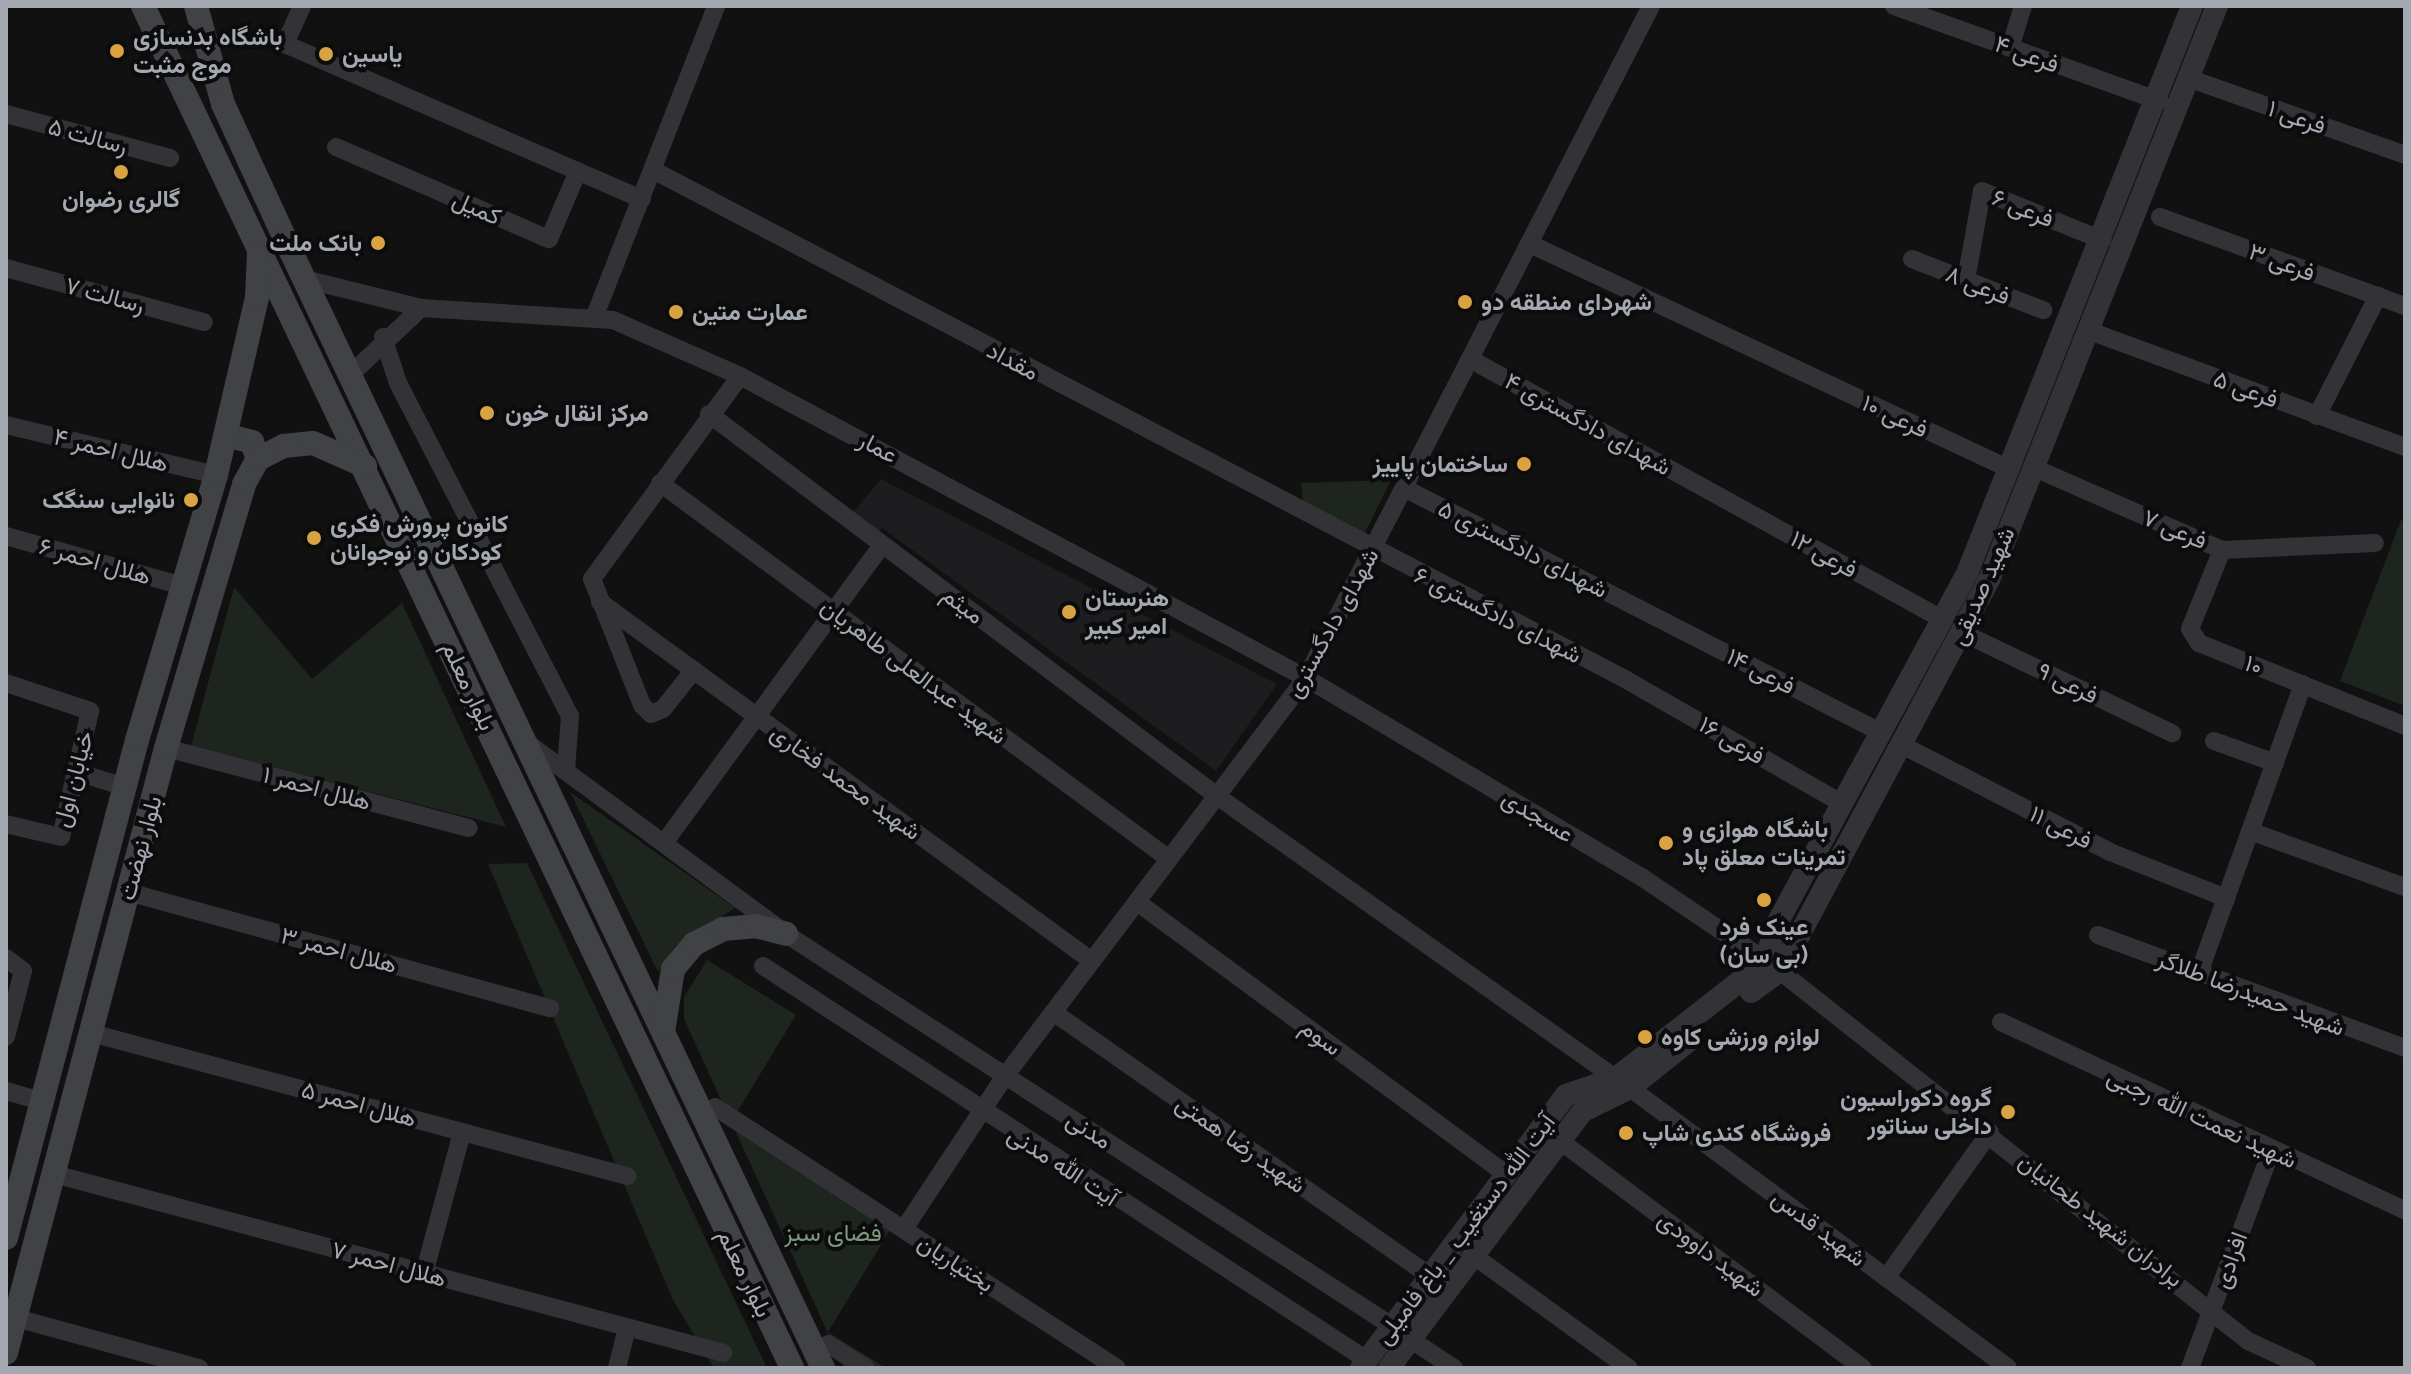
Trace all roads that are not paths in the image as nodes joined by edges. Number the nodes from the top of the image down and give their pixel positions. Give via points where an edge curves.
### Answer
1 (143, 6) edge
2 (196, 6) edge
3 (302, 6) edge
4 (716, 6) edge
5 (1651, 6) edge
6 (1894, 6) edge
7 (2023, 6) edge
8 (2192, 6) edge
9 (2217, 6) edge
10 (2010, 48) junction
11 (2188, 78) junction
12 (2159, 101) junction
13 (6, 114) edge
14 (336, 147) dead end
15 (2405, 155) edge
16 (170, 158) dead end
17 (653, 170) junction
18 (578, 171) junction
19 (642, 199) junction
20 (2160, 217) dead end
21 (2102, 240) junction
22 (1530, 244) junction
23 (259, 251) junction
24 (1912, 259) dead end
25 (6, 268) edge
26 (304, 279) junction
27 (1966, 280) junction
28 (2378, 296) junction
29 (2405, 306) edge
30 (421, 308) junction
31 (2043, 310) dead end
32 (594, 318) junction
33 (204, 322) dead end
34 (2087, 330) junction
35 (383, 337) junction
36 (1470, 359) junction
37 (351, 374) junction
38 (740, 376) junction
39 (709, 414) junction
40 (2317, 416) junction
41 (6, 425) edge
42 (226, 435) junction
43 (2405, 447) edge
44 (258, 459) junction
45 (365, 466) junction
46 (2032, 467) junction
47 (2007, 468) junction
48 (216, 475) junction
49 (660, 483) junction
50 (1404, 488) junction
51 (1706, 489) joint
52 (6, 536) edge
53 (2375, 543) dead end
54 (882, 545) junction
55 (2222, 550) junction
56 (1372, 551) junction
57 (183, 586) junction
58 (600, 602) junction
59 (1642, 610) joint
60 (833, 611) junction
61 (1942, 619) junction
62 (1963, 633) junction
63 (694, 670) junction
64 (1306, 678) junction
65 (1623, 678) joint
66 (6, 683) edge
67 (2303, 684) junction
68 (755, 716) junction
69 (2405, 726) edge
70 (1880, 732) junction
71 (2172, 733) dead end
72 (2214, 741) dead end
73 (526, 742) junction
74 (1900, 744) junction
75 (166, 748) junction
76 (2275, 763) junction
77 (566, 771) junction
78 (80, 773) junction
79 (125, 787) junction
80 (1217, 796) junction
81 (1841, 803) junction
82 (6, 824) edge
83 (469, 828) dead end
84 (2250, 831) junction
85 (664, 843) junction
86 (1169, 859) junction
87 (2405, 887) edge
88 (128, 892) junction
89 (2226, 898) junction
90 (1137, 902) junction
91 (786, 934) junction
92 (2098, 935) dead end
93 (6, 958) edge
94 (1092, 961) junction
95 (763, 966) dead end
96 (1773, 966) junction
97 (2199, 973) junction
98 (550, 1008) dead end
99 (1053, 1012) junction
100 (2001, 1022) dead end
101 (664, 1032) junction
102 (91, 1033) junction
103 (6, 1037) edge
104 (2405, 1048) edge
105 (1005, 1076) junction
106 (1623, 1083) junction
107 (6, 1091) edge
108 (42, 1101) junction
109 (715, 1107) dead end
110 (980, 1113) junction
111 (462, 1132) junction
112 (1990, 1132) junction
113 (1559, 1140) junction
114 (2271, 1151) junction
115 (1505, 1173) junction
116 (54, 1174) junction
117 (627, 1176) dead end
118 (2405, 1210) edge
119 (904, 1229) junction
120 (6, 1238) edge
121 (1474, 1256) junction
122 (424, 1274) junction
123 (1430, 1276) junction
124 (1886, 1278) junction
125 (2212, 1310) junction
126 (16, 1318) junction
127 (627, 1328) junction
128 (1401, 1333) junction
129 (828, 1344) dead end
130 (6, 1353) edge
131 (724, 1353) dead end
132 (1373, 1365) edge
133 (1999, 1366) edge
134 (199, 1368) edge
135 (617, 1368) edge
136 (792, 1368) edge
137 (823, 1368) edge
138 (866, 1368) edge
139 (1117, 1368) edge
140 (1454, 1368) edge
141 (1629, 1368) edge
142 (1863, 1368) edge
143 (2190, 1368) edge
144 (2307, 1368) edge

1 - 23 main road, بلوار معلم
2 - 26 main road, بلوار معلم via 223,104
3 - 18 street via 285,44
4 - 17 street
5 - 22 street, شهدای دادگستری
6 - 10 street, فرعی ۴
7 - 10 street
8 - 12 street, شهید صدیقی
9 - 11 street, شهید صدیقی
10 - 12 street, فرعی ۴
11 - 15 street, فرعی ۱
11 - 34 street, شهید صدیقی
12 - 21 street, شهید صدیقی
13 - 16 street, رسالت ۵
14 - 18 street, کمیل via 549,239
17 - 19 street
17 - 56 street, مقداد
18 - 19 street
19 - 32 street
20 - 28 street, فرعی ۳
21 - 27 street, فرعی ۶ via 1982,191
21 - 47 street, شهید صدیقی
22 - 36 street, شهدای دادگستری
22 - 47 street, فرعی ۱۰
23 - 42 main road, بلوار نهضت via 257,297
23 - 45 main road, بلوار معلم
24 - 27 street, فرعی ۸
25 - 33 street, رسالت ۷
26 - 30 street, عمار
26 - 37 main road, بلوار معلم
27 - 31 street, فرعی ۸
28 - 29 street, فرعی ۳
28 - 40 street
30 - 32 street, عمار
30 - 35 street
32 - 38 street, عمار
34 - 40 street, فرعی ۵
34 - 46 street, شهید صدیقی
35 - 37 street
35 - 77 street via 398,383 570,716
36 - 50 street, شهدای دادگستری
36 - 51 street, شهدای دادگستری ۴
37 - 73 main road, بلوار معلم
38 - 39 street
38 - 64 street, عمار
39 - 49 street
39 - 54 street, میثم
40 - 43 street, فرعی ۵
41 - 48 street, هلال احمر ۴
42 - 44 main road via 252,442
42 - 48 main road, بلوار نهضت
44 - 45 main road via 313,443
44 - 75 main road, بلوار نهضت
45 - 136 main road, بلوار معلم
46 - 55 street, فرعی ۷
46 - 62 street, شهید صدیقی
47 - 61 street, شهید صدیقی
48 - 57 main road, بلوار نهضت
49 - 58 street via 596,567
49 - 60 street, شهید عبدالعلی طاهریان
50 - 56 street, شهدای دادگستری
50 - 59 street, شهدای دادگستری ۵
51 - 61 street, فرعی ۱۲
52 - 57 street, هلال احمر ۶
53 - 55 street, فرعی ۷
54 - 60 street
54 - 80 street, میثم
55 - 67 street, ۱۰ via 2193,637
56 - 64 street, شهدای دادگستری
56 - 65 street, شهدای دادگستری ۶
57 - 79 main road, بلوار نهضت
58 - 63 street, شهید محمد فخاری
58 - 63 street via 651,714
59 - 70 street, فرعی ۱۴
60 - 68 street
60 - 86 street, شهید عبدالعلی طاهریان
61 - 70 street, شهید صدیقی
62 - 71 street, فرعی ۹
62 - 74 street, شهید صدیقی
63 - 68 street, شهید محمد فخاری
64 - 80 street, شهدای دادگستری
64 - 96 street, عسجدی via 1640,876
65 - 81 street, فرعی ۱۶
66 - 78 street, خیابان اول via 89,706
67 - 69 street, ۱۰
67 - 76 street
68 - 85 street
68 - 94 street, شهید محمد فخاری
70 - 74 street
70 - 81 street, شهید صدیقی
72 - 76 street
73 - 77 street, مدنی
73 - 101 main road, بلوار معلم
74 - 89 street, فرعی ۱۱ via 2110,852
74 - 96 street, شهید صدیقی
75 - 83 street, هلال احمر ۱
75 - 88 main road, بلوار نهضت
76 - 84 street
77 - 85 street, مدنی
78 - 79 street
78 - 82 street, خیابان اول via 61,837
79 - 108 main road, بلوار نهضت
80 - 86 street, شهدای دادگستری
80 - 106 street, میثم
81 - 96 street, شهید صدیقی via 1774,929
84 - 87 street
84 - 89 street
85 - 91 street, مدنی
86 - 90 street, شهدای دادگستری
88 - 98 street, هلال احمر ۳
88 - 102 main road, بلوار نهضت
89 - 97 street
90 - 94 street, شهدای دادگستری
90 - 115 street, سوم
91 - 101 main road via 755,926 723,929 694,944 669,979
91 - 105 street, مدنی
92 - 97 street, شهید حمیدرضا طلاگر
93 - 103 street via 23,971
94 - 99 street, شهدای دادگستری
95 - 110 street, آیت الله مدنی
96 - 106 street, شهید صدیقی
96 - 112 street, برادران شهید طحانیان
97 - 104 street, شهید حمیدرضا طلاگر
99 - 105 street, شهدای دادگستری
99 - 123 street, شهید رضا همتی
100 - 114 street, شهید نعمت الله رجبی
101 - 137 main road, بلوار معلم
102 - 111 street, هلال احمر ۵
102 - 116 main road, بلوار نهضت
105 - 110 street, شهدای دادگستری
105 - 128 street, مدنی
106 - 113 street, آیت الله دستغیب _ باغ فامیلی via 1583,1111
106 - 115 street, آیت الله دستغیب _ باغ فامیلی via 1566,1095
106 - 124 street, شهید قدس
107 - 108 street
108 - 120 main road, بلوار نهضت
109 - 119 street, بختیاریان
110 - 119 street, شهدای دادگستری
110 - 132 street, آیت الله مدنی
111 - 117 street, هلال احمر ۵
111 - 122 street
112 - 124 street
112 - 125 street, برادران شهید طحانیان
113 - 121 street, آیت الله دستغیب _ باغ فامیلی
113 - 142 street, شهید داوودی
114 - 118 street, شهید نعمت الله رجبی
114 - 125 street, افرادی
115 - 123 street, آیت الله دستغیب _ باغ فامیلی
116 - 122 street, هلال احمر ۷
116 - 126 main road, بلوار نهضت
119 - 139 street, بختیاریان
121 - 128 street, آیت الله دستغیب _ باغ فامیلی
121 - 141 street
122 - 127 street, هلال احمر ۷
123 - 128 street, آیت الله دستغیب _ باغ فامیلی
124 - 133 street, شهید قدس
125 - 143 street, افرادی
125 - 144 street via 2248,1341
126 - 130 main road, بلوار نهضت
126 - 134 street
127 - 131 street, هلال احمر ۷
127 - 135 street
128 - 132 street, آیت الله دستغیب _ باغ فامیلی
128 - 140 street
129 - 138 street

